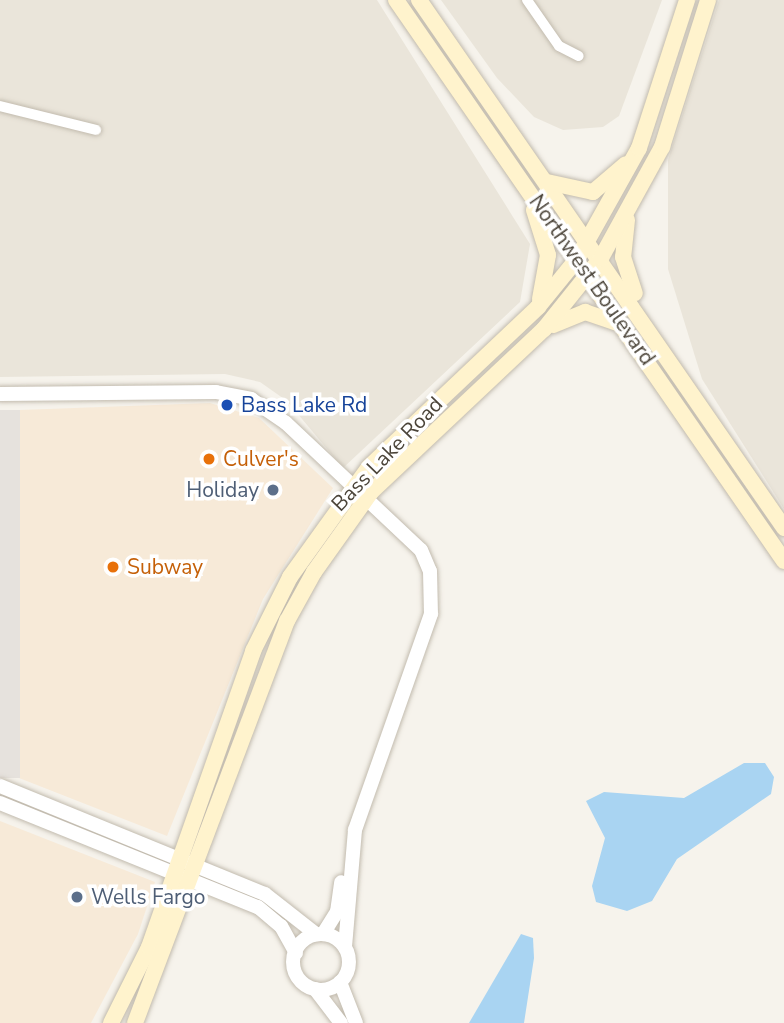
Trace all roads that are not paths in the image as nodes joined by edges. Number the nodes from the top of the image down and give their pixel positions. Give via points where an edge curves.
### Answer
1 (396, 0) edge
2 (410, 0) edge
3 (419, 0) edge
4 (527, 0) edge
5 (687, 0) edge
6 (708, 0) edge
7 (433, 20) junction
8 (579, 56) dead end
9 (0, 106) edge
10 (484, 125) junction
11 (96, 130) dead end
12 (639, 148) junction
13 (547, 182) junction
14 (629, 213) junction
15 (589, 242) junction
16 (601, 258) junction
17 (578, 259) junction
18 (589, 275) junction
19 (538, 307) junction
20 (623, 325) junction
21 (544, 329) junction
22 (691, 388) junction
23 (0, 394) edge
24 (349, 489) junction
25 (364, 502) junction
26 (784, 528) edge
27 (784, 561) edge
28 (0, 786) edge
29 (0, 803) edge
30 (353, 826) junction
31 (186, 869) junction
32 (319, 934) junction
33 (345, 947) junction
34 (296, 953) junction
35 (340, 982) junction
36 (315, 989) junction
37 (111, 1023) edge
38 (135, 1023) edge
39 (341, 1023) edge
40 (356, 1023) edge

1 - 10 main road, Northwest Boulevard
2 - 7 main road
3 - 7 main road, Northwest Boulevard
4 - 8 street via 559,46
5 - 12 main road, Bass Lake Road
6 - 14 main road, Bass Lake Road via 662,147
7 - 13 main road, Northwest Boulevard
9 - 11 street
10 - 17 main road, Northwest Boulevard
10 - 19 main road via 488,144 546,238 548,270
12 - 13 main road via 599,190 571,191
12 - 15 main road, Bass Lake Road
13 - 15 main road, Northwest Boulevard
14 - 16 main road, Bass Lake Road
14 - 22 main road via 627,278 686,368
15 - 16 main road, Northwest Boulevard
15 - 17 main road, Bass Lake Road
16 - 18 main road, Bass Lake Road
16 - 22 main road, Northwest Boulevard
17 - 18 main road, Northwest Boulevard
17 - 19 main road, Bass Lake Road
18 - 20 main road, Northwest Boulevard
18 - 21 main road, Bass Lake Road
19 - 24 main road, Bass Lake Road
20 - 21 main road via 584,312
20 - 27 main road, Northwest Boulevard
21 - 25 main road, Bass Lake Road
22 - 26 main road, Northwest Boulevard
23 - 24 street via 233,393 275,414
24 - 25 street
24 - 31 main road, Bass Lake Road via 263,629
25 - 30 street via 421,550 430,571 431,614
25 - 31 main road, Bass Lake Road via 328,548 287,621
28 - 31 street
29 - 31 street
30 - 32 street via 337,912
30 - 33 street
31 - 32 street via 265,894
31 - 34 street via 269,915
31 - 37 main road, Bass Lake Road
31 - 38 main road, Bass Lake Road
32 - 33 street
32 - 34 street
33 - 35 street via 347,970
34 - 36 street via 297,975
35 - 36 street
35 - 40 street
36 - 39 street

